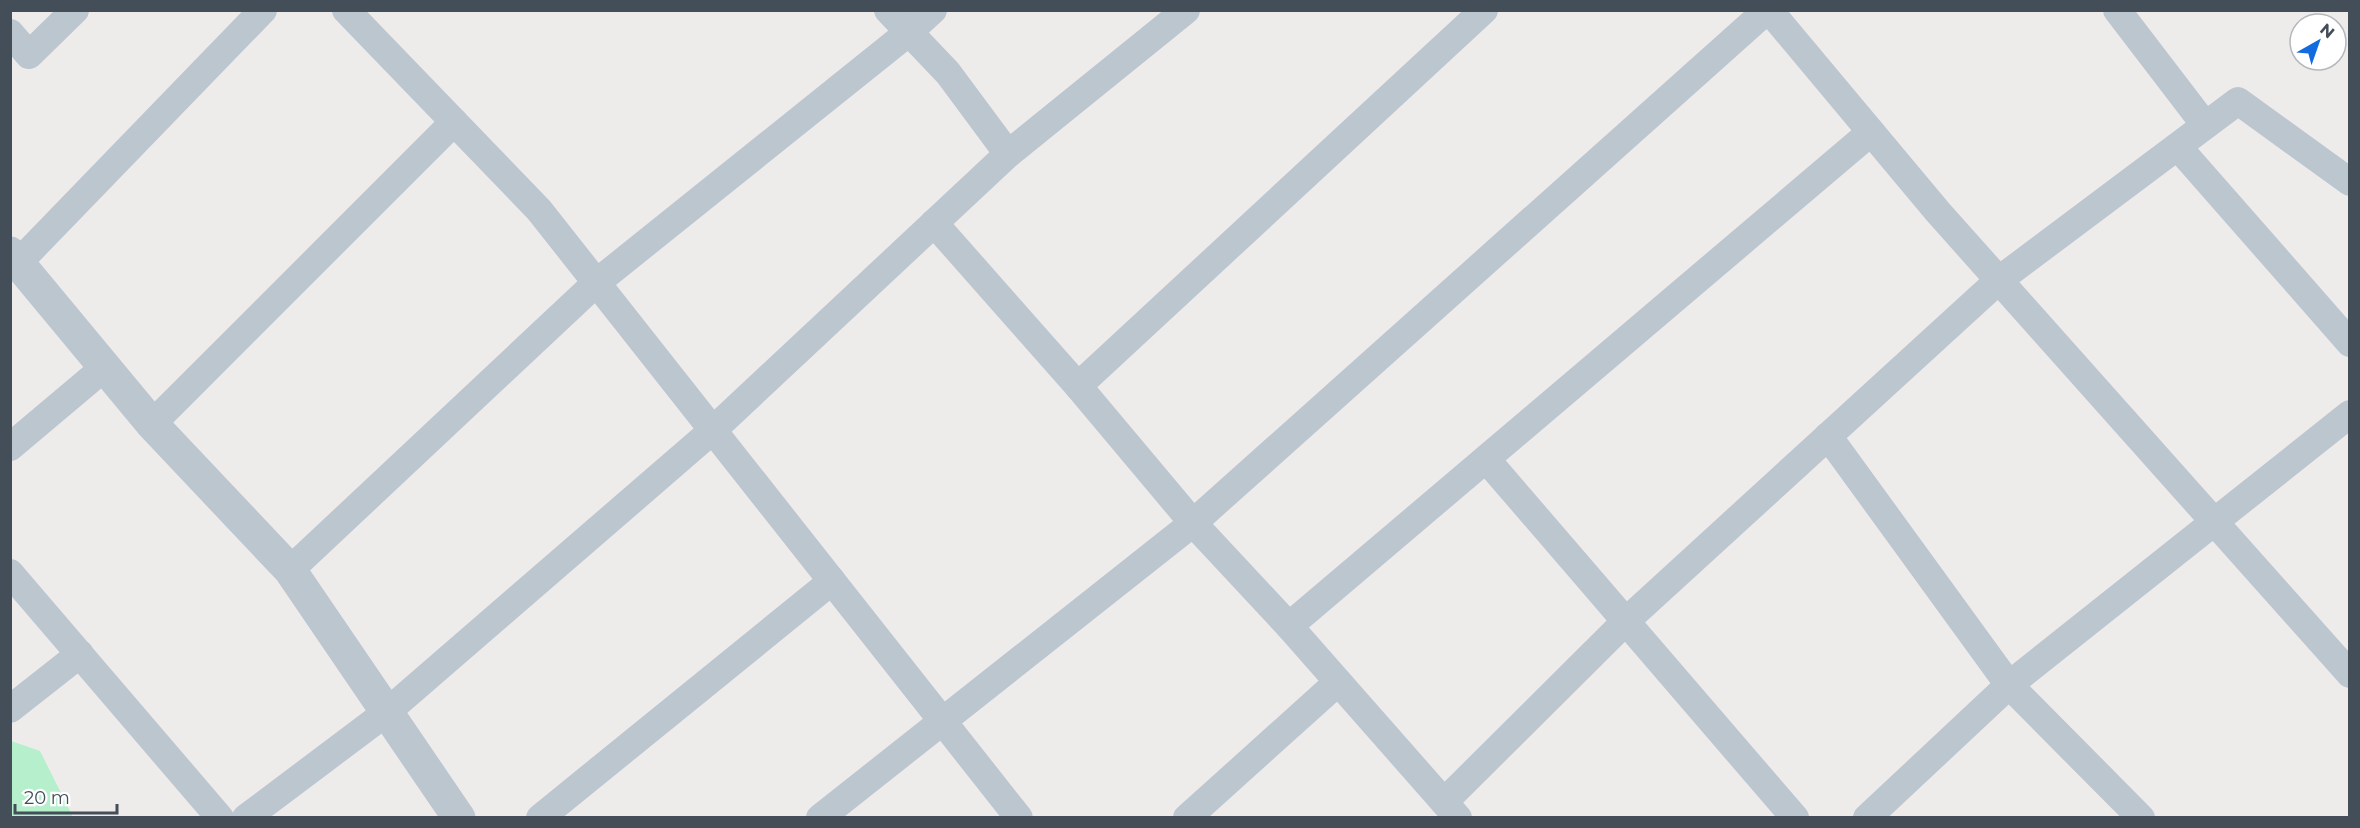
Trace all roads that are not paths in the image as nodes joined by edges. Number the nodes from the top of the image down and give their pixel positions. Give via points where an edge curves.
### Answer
1 (75, 10) edge
2 (263, 10) edge
3 (346, 10) edge
4 (888, 10) edge
5 (933, 10) edge
6 (1186, 10) edge
7 (1484, 10) edge
8 (1768, 10) edge
9 (2117, 10) edge
10 (909, 32) junction
11 (10, 33) edge
12 (454, 122) junction
13 (2205, 125) junction
14 (1871, 132) junction
15 (2178, 147) junction
16 (1008, 154) junction
17 (2349, 182) edge
18 (934, 223) junction
19 (15, 258) edge
20 (1999, 280) junction
21 (596, 283) junction
22 (2349, 343) edge
23 (105, 367) junction
24 (1078, 386) junction
25 (2349, 414) edge
26 (152, 424) junction
27 (713, 430) junction
28 (1828, 436) junction
29 (10, 447) edge
30 (1485, 459) junction
31 (2214, 522) junction
32 (1193, 523) junction
33 (290, 570) junction
34 (10, 573) edge
35 (832, 581) junction
36 (1626, 621) junction
37 (1289, 626) junction
38 (80, 654) junction
39 (2349, 674) edge
40 (1338, 682) junction
41 (2009, 685) junction
42 (10, 709) edge
43 (387, 712) junction
44 (942, 720) junction
45 (1451, 810) edge
46 (220, 818) edge
47 (246, 818) edge
48 (459, 818) edge
49 (540, 818) edge
50 (820, 818) edge
51 (1019, 818) edge
52 (1187, 818) edge
53 (1795, 818) edge
54 (1867, 818) edge
55 (2141, 818) edge

1 - 11 street via 29,55
2 - 19 street
3 - 12 street
4 - 10 street
5 - 10 street
6 - 16 street
7 - 24 street
8 - 14 street
8 - 32 street
9 - 13 street
10 - 16 street via 948,73
10 - 21 street
12 - 21 street via 539,210
12 - 26 street
13 - 15 street
13 - 17 street via 2238,101
14 - 20 street
14 - 30 street
15 - 20 street
15 - 22 street
16 - 18 street
18 - 24 street
18 - 27 street
19 - 23 street
20 - 28 street
20 - 31 street
21 - 27 street
21 - 33 street
23 - 26 street
23 - 29 street
24 - 32 street
25 - 31 street
26 - 33 street
27 - 35 street
27 - 43 street
28 - 36 street
28 - 41 street
30 - 36 street
30 - 37 street
31 - 39 street
31 - 41 street
32 - 37 street
32 - 44 street
33 - 43 street
34 - 38 street
35 - 44 street
35 - 49 street
36 - 45 street
36 - 53 street
37 - 40 street
38 - 42 street
38 - 46 street
40 - 45 street
40 - 52 street
41 - 54 street
41 - 55 street
43 - 47 street
43 - 48 street
44 - 50 street
44 - 51 street

